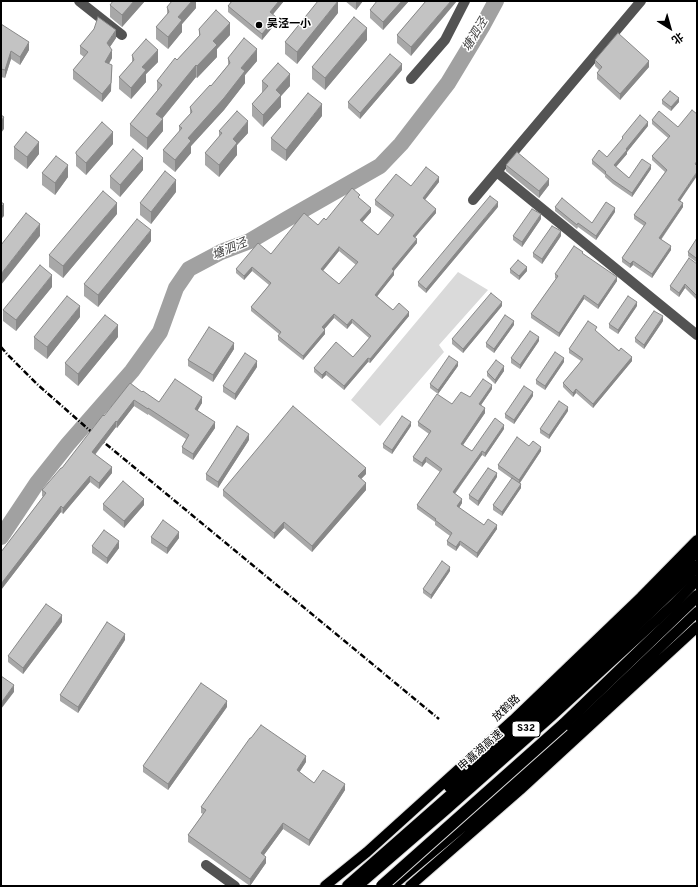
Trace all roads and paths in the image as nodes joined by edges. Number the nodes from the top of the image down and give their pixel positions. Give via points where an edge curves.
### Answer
1 (79, 1) edge
2 (465, 1) edge
3 (641, 1) edge
4 (122, 35) dead end
5 (412, 79) dead end
6 (497, 172) junction
7 (473, 200) dead end
8 (697, 335) edge
9 (697, 540) edge
10 (697, 552) edge
11 (697, 566) edge
12 (697, 580) edge
13 (697, 596) edge
14 (697, 612) edge
15 (697, 627) edge
16 (206, 865) dead end
17 (235, 886) edge
18 (325, 886) edge
19 (348, 886) edge
20 (358, 886) edge
21 (379, 886) edge
22 (382, 886) edge
23 (392, 886) edge
24 (410, 886) edge

1 - 4 street
2 - 5 street via 445,40
3 - 6 street
6 - 7 street
6 - 8 street
9 - 18 main road, 放鹤路 via 513,720 367,852
10 - 19 main road via 515,729 362,865
11 - 19 highway, 申嘉湖高速 / S32 via 549,709
12 - 20 main road via 552,716
13 - 21 main road, bridge via 546,744
13 - 22 highway, bridge via 563,724
14 - 23 main road via 515,783
15 - 24 main road via 520,790
16 - 17 street

